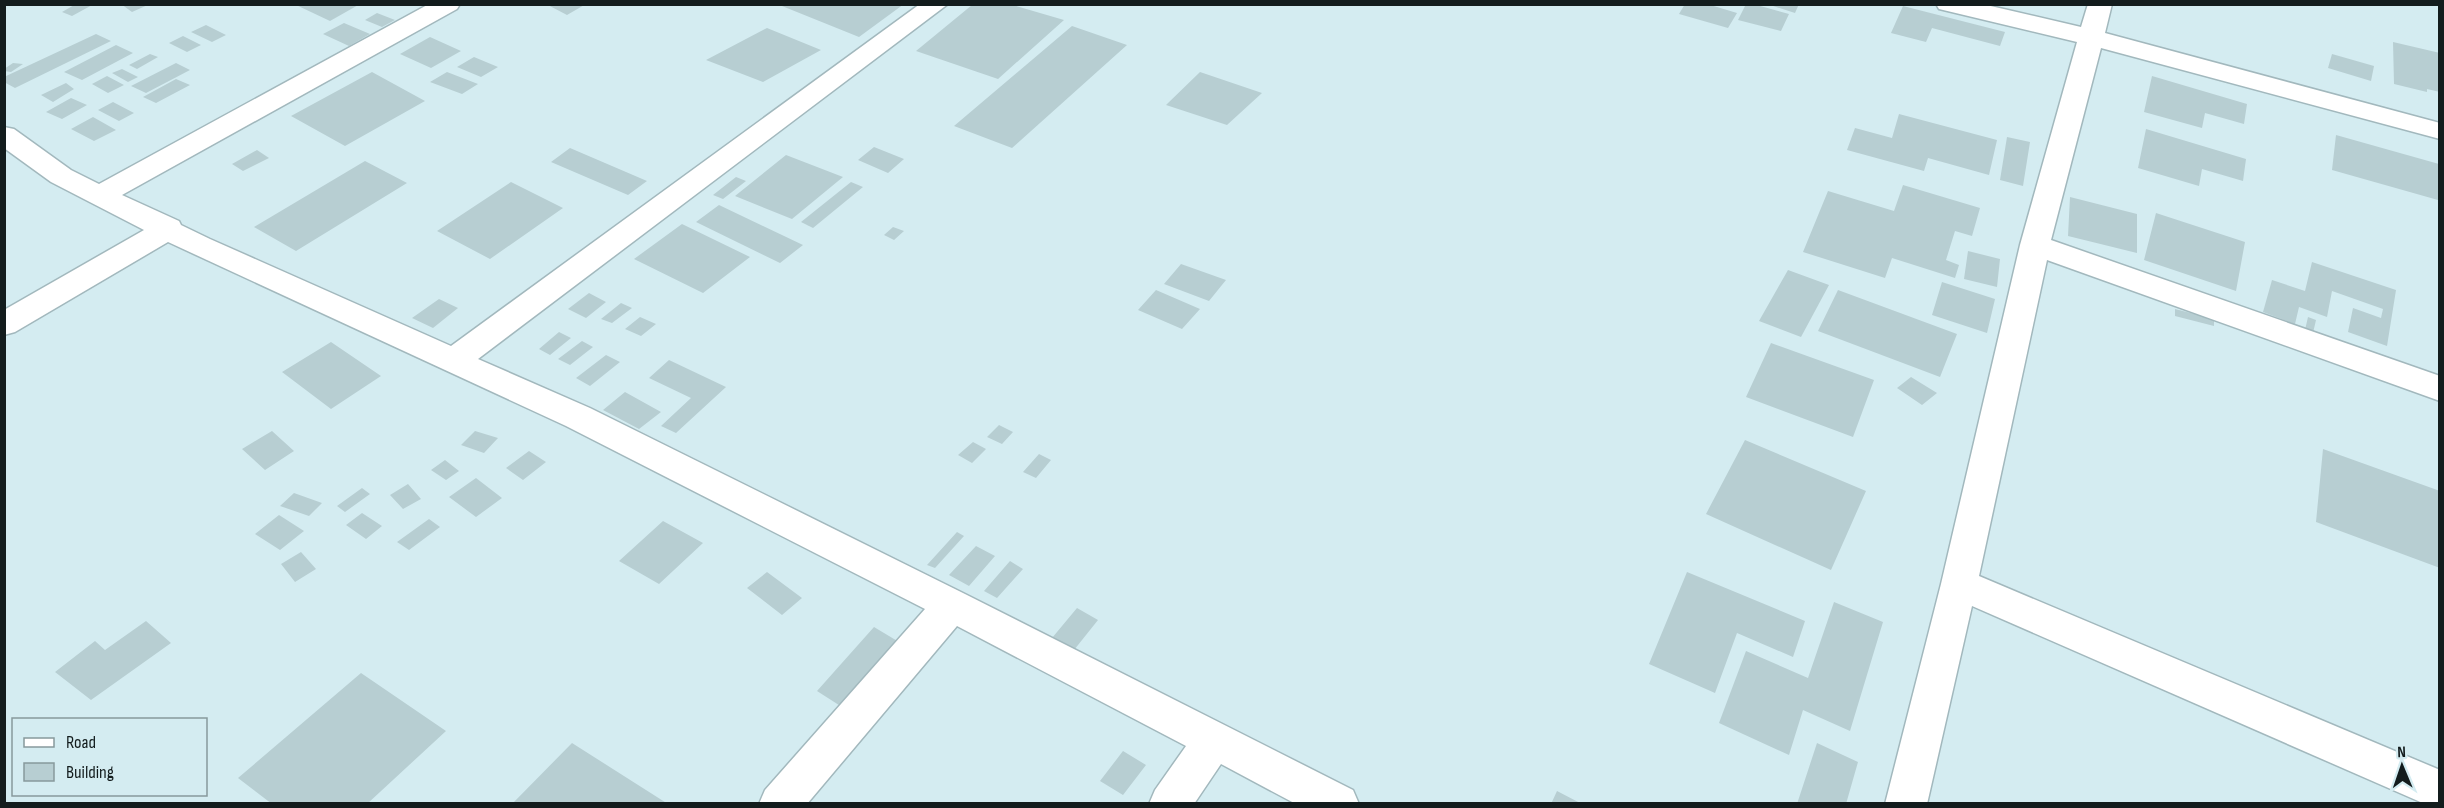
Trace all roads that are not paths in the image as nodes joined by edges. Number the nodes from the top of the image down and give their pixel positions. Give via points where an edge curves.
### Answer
1 (448, 4) edge
2 (936, 4) edge
3 (1948, 4) edge
4 (2100, 4) edge
5 (2090, 37) junction
6 (2439, 131) edge
7 (4, 135) edge
8 (100, 195) junction
9 (169, 228) junction
10 (2035, 245) junction
11 (4, 324) edge
12 (453, 361) junction
13 (2439, 389) edge
14 (1959, 584) junction
15 (952, 605) junction
16 (1214, 740) junction
17 (2439, 790) edge
18 (780, 804) edge
19 (1170, 804) edge
20 (1338, 804) edge
21 (1906, 804) edge

1 - 8 street
2 - 12 street
3 - 5 street
4 - 5 street
5 - 6 street
5 - 10 street
7 - 8 street via 61,176
8 - 9 street
9 - 11 street
9 - 12 street via 200,246
10 - 13 street
10 - 14 street
12 - 15 street via 578,417
14 - 17 street
14 - 21 street
15 - 16 street
15 - 18 street
16 - 19 street
16 - 20 street

